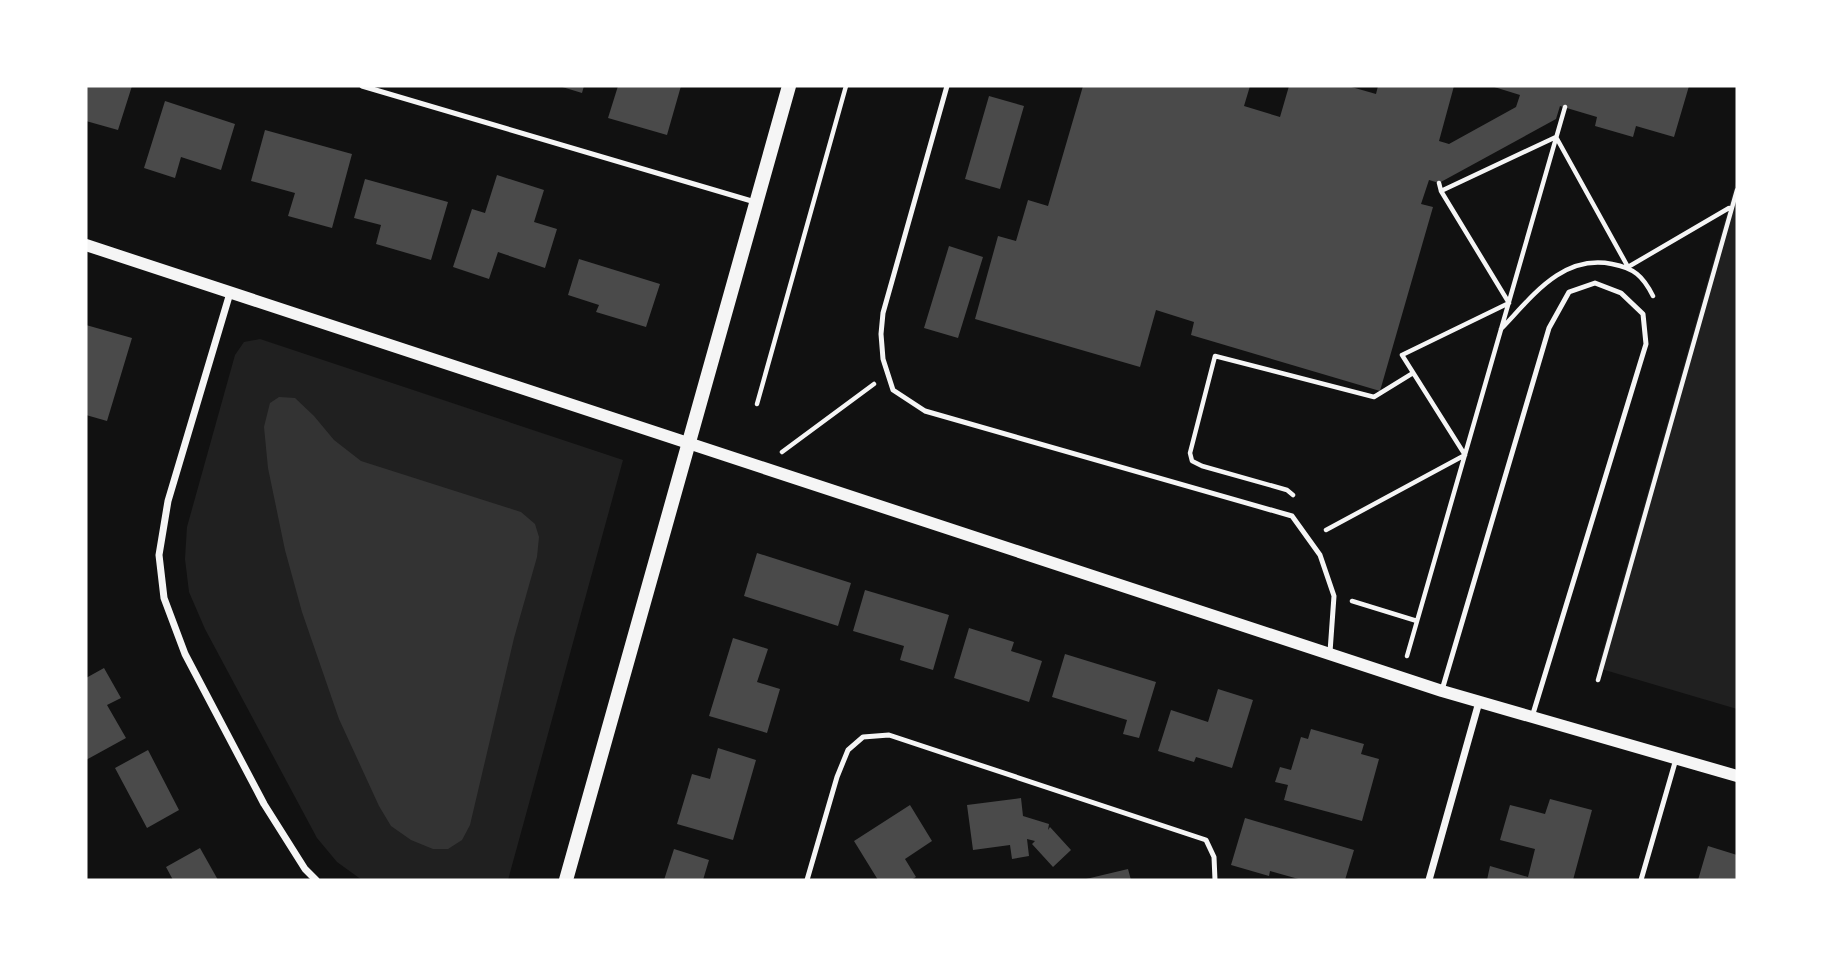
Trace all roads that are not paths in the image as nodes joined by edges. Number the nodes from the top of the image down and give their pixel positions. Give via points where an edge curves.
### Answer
1 (362, 86) edge
2 (789, 86) edge
3 (947, 86) edge
4 (756, 203) junction
5 (86, 245) edge
6 (230, 293) junction
7 (688, 443) junction
8 (1330, 654) junction
9 (1442, 691) junction
10 (1479, 702) junction
11 (1532, 717) junction
12 (1676, 758) junction
13 (1737, 776) edge
14 (316, 880) edge
15 (566, 880) edge
16 (807, 880) edge
17 (1215, 880) edge
18 (1429, 880) edge
19 (1641, 880) edge

1 - 4 lane
2 - 4 main road
3 - 8 lane via 883,313 883,359 894,390 925,411 1292,516 1320,555 1334,596
4 - 7 main road
5 - 6 street
6 - 7 street
6 - 14 street via 168,500 159,555 164,598 184,654 264,804
7 - 8 street
7 - 15 main road
8 - 9 street
9 - 10 street
9 - 11 lane via 1549,328 1569,292 1595,283 1621,293 1643,314 1646,344
10 - 11 street
10 - 18 street
11 - 12 street
12 - 13 street
12 - 19 lane
16 - 17 lane via 848,750 863,737 889,735 1206,840 1214,857

